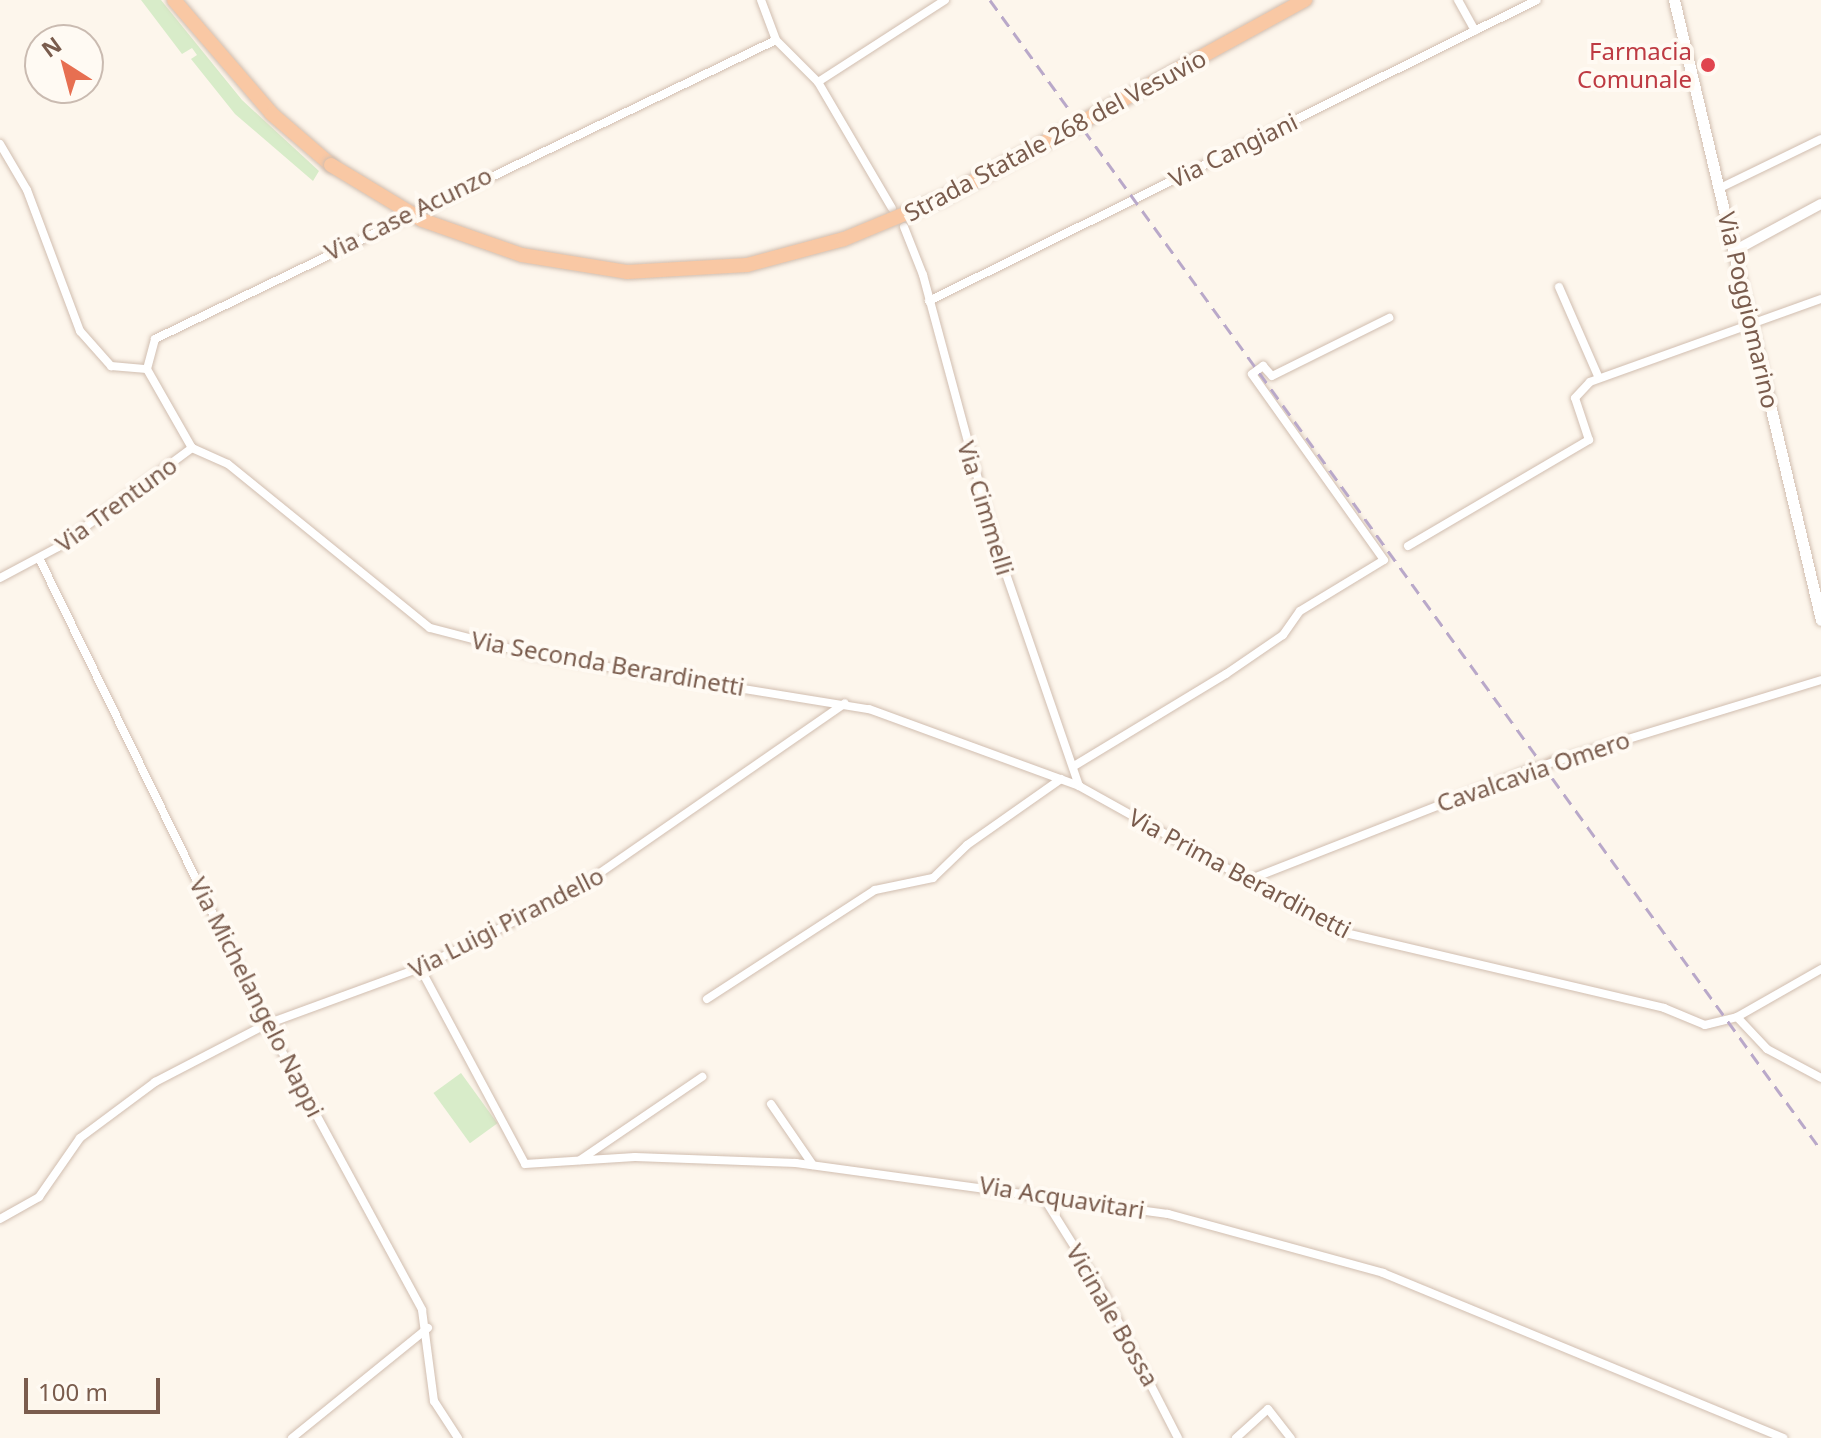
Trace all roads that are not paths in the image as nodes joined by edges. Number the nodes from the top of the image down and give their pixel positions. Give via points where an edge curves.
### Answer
1 (174, 0) edge
2 (761, 0) edge
3 (945, 0) edge
4 (1305, 0) edge
5 (1458, 0) edge
6 (1537, 0) edge
7 (1674, 0) edge
8 (1475, 31) junction
9 (776, 40) junction
10 (818, 82) junction
11 (1821, 139) edge
12 (0, 144) edge
13 (1720, 188) junction
14 (1821, 204) edge
15 (892, 208) dead end
16 (904, 227) dead end
17 (1734, 251) junction
18 (1559, 287) dead end
19 (1821, 299) edge
20 (929, 301) junction
21 (1389, 318) dead end
22 (1751, 325) junction
23 (147, 369) junction
24 (1599, 378) junction
25 (192, 448) junction
26 (1408, 546) dead end
27 (39, 558) junction
28 (0, 578) edge
29 (1821, 620) edge
30 (1821, 680) edge
31 (845, 703) junction
32 (1074, 766) junction
33 (1061, 779) junction
34 (1079, 786) junction
35 (1251, 879) junction
36 (420, 968) junction
37 (1821, 969) edge
38 (707, 999) dead end
39 (1737, 1017) junction
40 (267, 1024) junction
41 (702, 1077) dead end
42 (1821, 1078) edge
43 (771, 1104) dead end
44 (580, 1160) junction
45 (813, 1165) junction
46 (1042, 1195) junction
47 (0, 1219) edge
48 (428, 1328) junction
49 (292, 1438) edge
50 (458, 1438) edge
51 (1178, 1438) edge
52 (1236, 1438) edge
53 (1291, 1438) edge
54 (1783, 1438) edge

1 - 4 highway, Strada Statale 268 del Vesuvio, bridge via 263,106 331,165 422,220 522,255 627,272 747,265 844,239 943,198
2 - 9 street
3 - 10 street
5 - 8 street
6 - 8 street, Via Cangiani
7 - 13 main road, Via Poggiomarino
8 - 20 street, Via Cangiani
9 - 10 street
9 - 23 street, Via Case Acunzo via 187,319 155,339
10 - 15 street
11 - 13 street
12 - 23 street via 27,190 80,331 111,366
13 - 17 main road, Via Poggiomarino
14 - 17 street
16 - 20 street, Via Cimmelli
17 - 22 main road, Via Poggiomarino
18 - 24 street
19 - 22 street
20 - 32 street, Via Cimmelli via 994,539
21 - 32 street via 1272,376 1263,366 1252,374 1384,560 1300,611 1283,635 1226,674
22 - 24 street
22 - 29 main road, Via Poggiomarino
23 - 25 street
24 - 26 street via 1575,398 1589,440
25 - 27 street, Via Trentuno
25 - 31 street, Via Seconda Berardinetti via 228,464 430,628 534,655
27 - 28 street, Via Trentuno
27 - 40 street, Via Michelangelo Nappi
30 - 35 street, Cavalcavia Omero, bridge via 1532,769
31 - 33 street, Via Prima Berardinetti
31 - 36 street, Via Luigi Pirandello via 613,867
32 - 34 street, Via Cimmelli
33 - 34 street, Via Prima Berardinetti
33 - 38 street via 967,845 933,878 875,890
34 - 35 street, Via Prima Berardinetti
35 - 39 street, Via Prima Berardinetti via 1341,932 1379,943 1664,1008 1705,1025
36 - 40 street, Via Luigi Pirandello
36 - 44 street, Via Acquavitari via 519,1158 533,1165
37 - 39 street, Via Prima Berardinetti
39 - 42 street via 1767,1049
40 - 47 street, Via Luigi Pirandello via 111,1111 80,1138 39,1197
40 - 48 street, Via Michelangelo Nappi
41 - 44 street
43 - 45 street
44 - 45 street, Via Acquavitari
45 - 46 street, Via Acquavitari
46 - 51 street, Vicinale Bossa via 1111,1306
46 - 54 street, Via Acquavitari via 1168,1214 1383,1273
48 - 49 street
48 - 50 street, Via Michelangelo Nappi via 434,1401
52 - 53 street via 1268,1409

